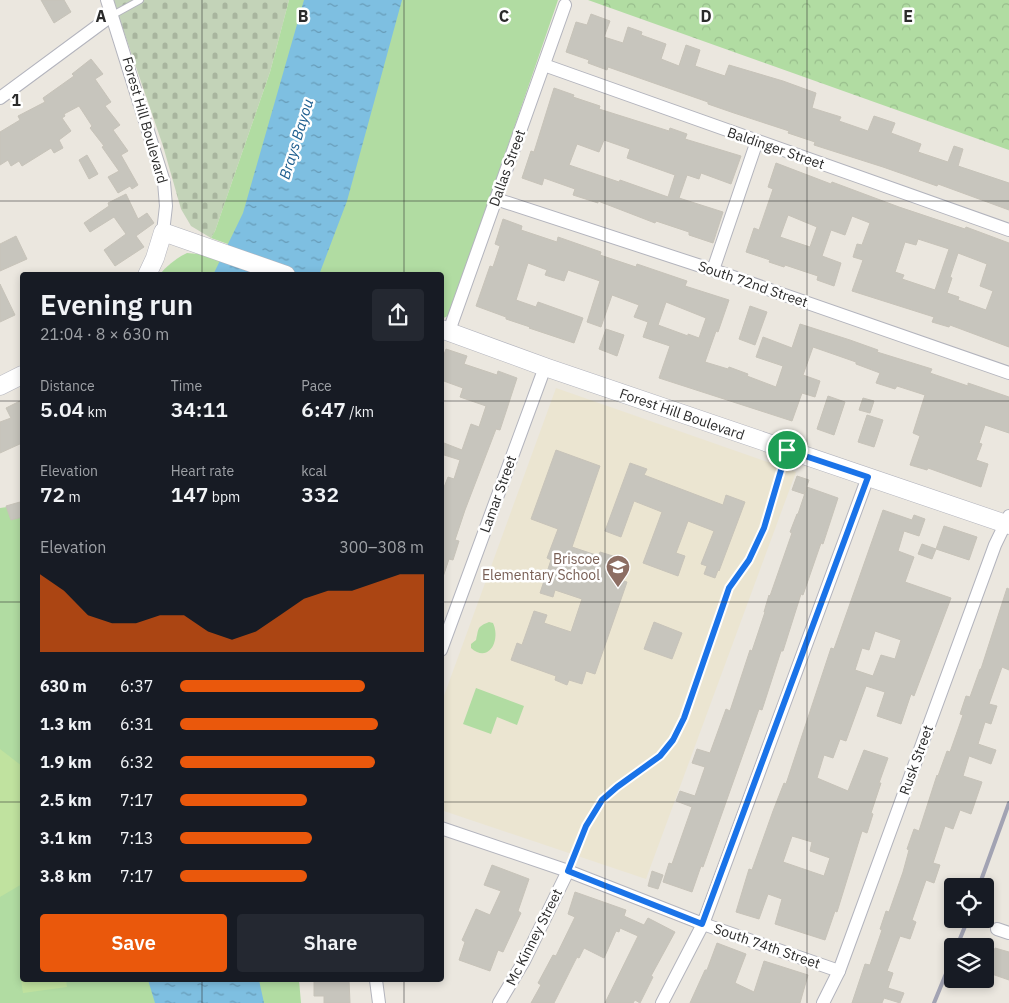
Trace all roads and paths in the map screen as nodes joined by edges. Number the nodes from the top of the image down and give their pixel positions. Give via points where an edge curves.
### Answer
1 (107, 0) edge
2 (140, 0) edge
3 (566, 5) dead end
4 (111, 16) junction
5 (544, 65) junction
6 (0, 98) edge
7 (757, 141) junction
8 (496, 199) junction
9 (1009, 230) edge
10 (163, 232) junction
11 (713, 270) junction
12 (148, 272) edge
13 (278, 272) edge
14 (445, 330) edge
15 (545, 367) junction
16 (1009, 373) edge
17 (20, 376) edge
18 (0, 386) edge
19 (787, 450) junction
20 (868, 477) junction
21 (1008, 522) edge
22 (444, 642) edge
23 (444, 829) edge
24 (568, 871) junction
25 (702, 924) junction
26 (839, 971) junction
27 (376, 982) edge
28 (379, 1003) edge
29 (499, 1003) edge
30 (662, 1003) edge
31 (823, 1003) edge

1 - 4 street, Forest Hill Boulevard
2 - 4 lane
3 - 5 street, Dallas Street
4 - 6 street
4 - 10 street, Forest Hill Boulevard via 164,182
5 - 7 street, Baldinger Street
5 - 8 street, Dallas Street
7 - 9 street, Baldinger Street
7 - 11 street
8 - 11 street, South 72nd Street
8 - 14 street, Dallas Street
10 - 12 street
10 - 13 street
11 - 16 street, South 72nd Street
14 - 15 street, Forest Hill Boulevard
15 - 19 street, Forest Hill Boulevard
15 - 22 street, Lamar Street
17 - 18 street
19 - 20 street, Forest Hill Boulevard
19 - 24 lane via 764,528 749,560 729,588 684,718 673,740 660,756 602,800 586,826
20 - 21 street, Forest Hill Boulevard
20 - 25 street
21 - 26 street, Rusk Street via 995,545
23 - 24 street, South 74th Street
24 - 25 street, South 74th Street
24 - 29 street, Mc Kinney Street via 524,961
25 - 26 street, South 74th Street
25 - 30 street
26 - 31 street, Rusk Street
27 - 28 street

